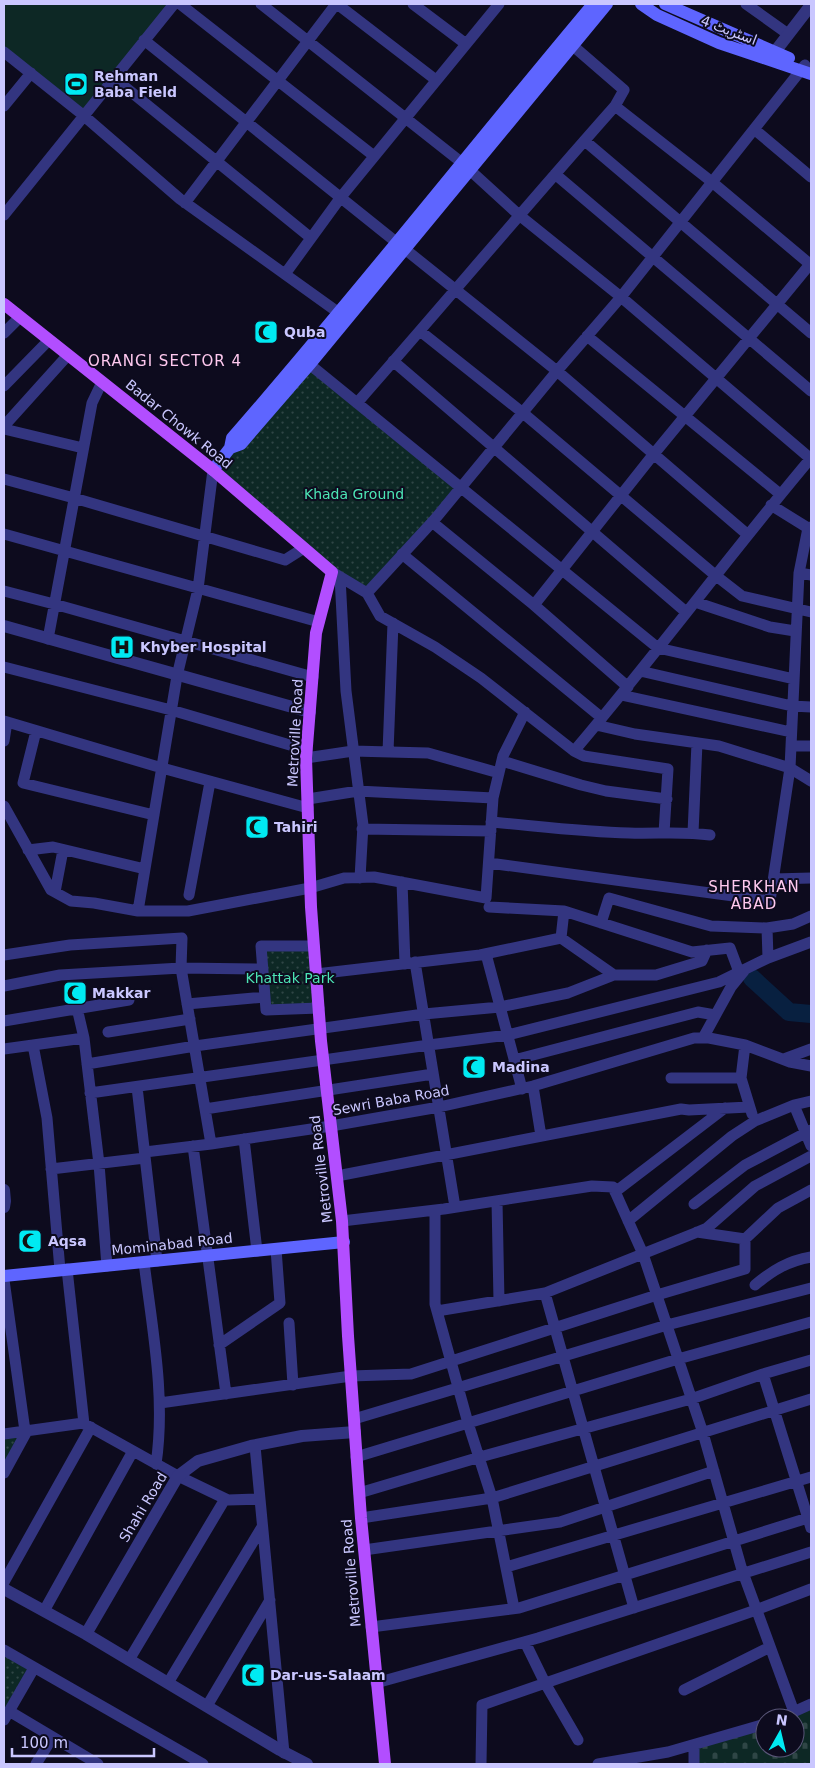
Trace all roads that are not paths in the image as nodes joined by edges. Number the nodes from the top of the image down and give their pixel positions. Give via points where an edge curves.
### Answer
1 (174, 4) edge
2 (180, 4) edge
3 (261, 4) edge
4 (336, 4) edge
5 (413, 4) edge
6 (498, 4) edge
7 (593, 4) edge
8 (607, 4) edge
9 (641, 4) edge
10 (665, 4) edge
11 (746, 4) edge
12 (810, 5) edge
13 (788, 34) junction
14 (144, 40) junction
15 (307, 41) junction
16 (466, 44) junction
17 (572, 45) junction
18 (4, 52) edge
19 (774, 53) junction
20 (807, 69) edge
21 (31, 73) junction
22 (114, 78) junction
23 (277, 80) junction
24 (436, 80) junction
25 (4, 106) edge
26 (615, 106) junction
27 (83, 116) junction
28 (405, 117) junction
29 (246, 121) junction
30 (754, 129) junction
31 (584, 141) junction
32 (374, 156) junction
33 (216, 161) junction
34 (465, 167) junction
35 (555, 174) junction
36 (811, 177) edge
37 (712, 182) junction
38 (341, 197) junction
39 (185, 203) junction
40 (4, 215) edge
41 (519, 215) junction
42 (680, 222) junction
43 (311, 238) junction
44 (400, 245) junction
45 (653, 257) junction
46 (811, 264) edge
47 (285, 274) junction
48 (455, 291) junction
49 (621, 297) junction
50 (4, 304) edge
51 (777, 304) junction
52 (339, 313) junction
53 (20, 317) junction
54 (420, 331) junction
55 (811, 333) edge
56 (4, 334) edge
57 (587, 336) junction
58 (749, 338) junction
59 (49, 340) junction
60 (68, 355) junction
61 (306, 361) junction
62 (393, 361) junction
63 (557, 371) junction
64 (716, 378) junction
65 (102, 382) junction
66 (4, 386) edge
67 (811, 391) edge
68 (356, 403) junction
69 (523, 413) junction
70 (685, 416) junction
71 (4, 428) edge
72 (494, 447) junction
73 (83, 448) junction
74 (653, 455) junction
75 (811, 459) edge
76 (213, 470) junction
77 (4, 479) edge
78 (461, 487) junction
79 (780, 494) junction
80 (622, 495) junction
81 (74, 498) junction
82 (771, 505) junction
83 (432, 522) junction
84 (810, 528) edge
85 (593, 531) junction
86 (4, 534) edge
87 (748, 535) junction
88 (205, 537) junction
89 (304, 548) junction
90 (64, 550) junction
91 (402, 554) junction
92 (562, 570) junction
93 (799, 572) junction
94 (336, 575) junction
95 (716, 576) junction
96 (811, 576) edge
97 (198, 589) junction
98 (4, 591) edge
99 (367, 593) junction
100 (695, 602) junction
101 (54, 604) junction
102 (534, 605) junction
103 (796, 608) junction
104 (686, 612) junction
105 (811, 612) edge
106 (319, 622) junction
107 (393, 623) junction
108 (4, 626) edge
109 (796, 631) junction
110 (48, 639) junction
111 (184, 640) junction
112 (658, 648) junction
113 (4, 667) edge
114 (640, 671) junction
115 (177, 676) junction
116 (312, 677) junction
117 (794, 679) junction
118 (625, 691) junction
119 (792, 706) junction
120 (811, 707) edge
121 (171, 710) junction
122 (310, 712) junction
123 (525, 712) junction
124 (6, 721) edge
125 (599, 722) junction
126 (36, 730) junction
127 (791, 732) junction
128 (4, 741) edge
129 (696, 742) junction
130 (791, 746) junction
131 (811, 746) edge
132 (353, 751) junction
133 (574, 751) junction
134 (388, 752) junction
135 (307, 754) junction
136 (502, 761) junction
137 (162, 768) junction
138 (790, 768) junction
139 (499, 773) junction
140 (811, 781) edge
141 (210, 782) junction
142 (358, 790) junction
143 (493, 798) junction
144 (667, 799) junction
145 (308, 804) junction
146 (4, 806) edge
147 (154, 815) junction
148 (491, 826) junction
149 (362, 829) junction
150 (693, 832) junction
151 (664, 833) junction
152 (710, 835) dead end
153 (28, 850) junction
154 (62, 850) junction
155 (489, 863) junction
156 (145, 869) junction
157 (360, 878) junction
158 (811, 878) edge
159 (774, 879) junction
160 (402, 882) junction
161 (310, 888) junction
162 (55, 892) junction
163 (188, 895) dead end
164 (489, 907) dead end
165 (138, 911) junction
166 (564, 911) junction
167 (811, 916) edge
168 (601, 923) junction
169 (767, 928) junction
170 (561, 938) junction
171 (811, 942) edge
172 (314, 946) junction
173 (707, 950) junction
174 (486, 954) junction
175 (4, 955) edge
176 (768, 958) junction
177 (410, 963) junction
178 (181, 968) junction
179 (263, 969) junction
180 (743, 970) junction
181 (316, 974) junction
182 (614, 975) junction
183 (4, 986) edge
184 (265, 997) junction
185 (129, 1000) dead end
186 (187, 1004) junction
187 (500, 1007) junction
188 (77, 1008) junction
189 (319, 1008) junction
190 (424, 1014) junction
191 (715, 1016) junction
192 (190, 1019) junction
193 (4, 1020) edge
194 (320, 1030) junction
195 (108, 1032) dead end
196 (508, 1035) junction
197 (84, 1038) junction
198 (703, 1038) junction
199 (33, 1045) junction
200 (429, 1045) junction
201 (745, 1045) junction
202 (194, 1046) junction
203 (811, 1049) edge
204 (4, 1050) edge
205 (514, 1060) junction
206 (784, 1060) junction
207 (324, 1061) junction
208 (87, 1064) junction
209 (811, 1066) edge
210 (434, 1074) junction
211 (200, 1078) junction
212 (671, 1078) dead end
213 (741, 1078) junction
214 (137, 1087) junction
215 (528, 1088) junction
216 (327, 1090) junction
217 (90, 1093) junction
218 (811, 1101) edge
219 (794, 1105) junction
220 (439, 1107) junction
221 (749, 1107) junction
222 (725, 1108) junction
223 (205, 1109) junction
224 (755, 1121) junction
225 (331, 1126) junction
226 (808, 1132) edge
227 (541, 1136) junction
228 (244, 1139) junction
229 (211, 1144) junction
230 (193, 1146) junction
231 (811, 1146) edge
232 (145, 1155) junction
233 (447, 1155) junction
234 (811, 1156) edge
235 (98, 1164) junction
236 (51, 1169) junction
237 (337, 1176) junction
238 (4, 1190) edge
239 (811, 1190) edge
240 (615, 1192) junction
241 (497, 1201) junction
242 (694, 1204) dead end
243 (4, 1207) edge
244 (455, 1207) junction
245 (435, 1210) junction
246 (342, 1221) junction
247 (628, 1221) junction
248 (697, 1232) junction
249 (745, 1239) junction
250 (344, 1242) junction
251 (276, 1249) junction
252 (257, 1251) junction
253 (644, 1254) junction
254 (208, 1256) junction
255 (811, 1257) edge
256 (150, 1261) junction
257 (108, 1266) junction
258 (745, 1269) junction
259 (64, 1270) junction
260 (4, 1276) edge
261 (4, 1280) edge
262 (755, 1285) junction
263 (811, 1288) edge
264 (546, 1293) junction
265 (657, 1295) junction
266 (764, 1299) junction
267 (498, 1301) junction
268 (437, 1311) junction
269 (811, 1322) edge
270 (289, 1323) dead end
271 (667, 1325) junction
272 (555, 1328) junction
273 (220, 1345) junction
274 (563, 1356) junction
275 (678, 1359) junction
276 (811, 1360) edge
277 (451, 1361) junction
278 (762, 1374) junction
279 (351, 1376) junction
280 (293, 1385) junction
281 (458, 1388) junction
282 (573, 1391) junction
283 (226, 1394) junction
284 (691, 1398) junction
285 (811, 1399) edge
286 (160, 1403) junction
287 (773, 1411) junction
288 (468, 1423) junction
289 (87, 1426) junction
290 (354, 1426) junction
291 (584, 1428) junction
292 (26, 1431) junction
293 (703, 1433) junction
294 (4, 1434) edge
295 (254, 1446) junction
296 (133, 1451) junction
297 (480, 1456) junction
298 (356, 1457) junction
299 (156, 1464) junction
300 (595, 1466) junction
301 (714, 1471) junction
302 (4, 1473) edge
303 (178, 1476) junction
304 (811, 1478) edge
305 (797, 1482) junction
306 (359, 1493) junction
307 (492, 1498) junction
308 (225, 1499) junction
309 (260, 1499) junction
310 (723, 1505) junction
311 (607, 1506) junction
312 (361, 1518) junction
313 (810, 1521) edge
314 (262, 1527) junction
315 (499, 1530) junction
316 (615, 1536) junction
317 (733, 1540) junction
318 (364, 1550) junction
319 (811, 1552) edge
320 (506, 1567) junction
321 (743, 1573) junction
322 (625, 1574) junction
323 (4, 1582) edge
324 (4, 1589) edge
325 (811, 1589) edge
326 (270, 1600) junction
327 (514, 1608) junction
328 (634, 1608) junction
329 (756, 1610) junction
330 (44, 1611) junction
331 (371, 1627) junction
332 (86, 1634) junction
333 (525, 1642) junction
334 (770, 1647) junction
335 (4, 1650) edge
336 (129, 1660) junction
337 (34, 1668) junction
338 (168, 1683) junction
339 (376, 1683) junction
340 (545, 1683) junction
341 (684, 1690) dead end
342 (206, 1706) junction
343 (793, 1708) edge
344 (6, 1715) edge
345 (755, 1727) edge
346 (52, 1738) junction
347 (578, 1740) dead end
348 (694, 1745) junction
349 (284, 1753) junction
350 (637, 1761) edge
351 (36, 1764) edge
352 (95, 1764) edge
353 (204, 1764) edge
354 (307, 1764) edge
355 (385, 1764) edge
356 (480, 1764) edge
357 (598, 1764) edge
358 (694, 1764) edge

1 - 14 street
2 - 23 street
3 - 15 street
4 - 15 street
4 - 24 street
5 - 16 street
6 - 16 street
7 - 34 main road
8 - 17 main road
9 - 20 main road, اسٹریٹ 4 via 656,15 719,43
10 - 19 main road, اسٹریٹ 4
11 - 13 street
12 - 13 street
13 - 19 street
14 - 22 street
14 - 29 street
15 - 23 street
15 - 28 street
16 - 24 street
17 - 26 street via 624,90
17 - 34 main road
18 - 21 street
19 - 20 main road, اسٹریٹ 4
20 - 30 street
21 - 25 street
21 - 27 street
22 - 27 street
22 - 33 street
23 - 29 street
23 - 32 street
24 - 28 street
26 - 31 street
26 - 37 street
27 - 39 street
27 - 40 street
28 - 32 street
28 - 34 street
29 - 33 street
29 - 38 street
30 - 36 street
30 - 37 street
31 - 35 street
31 - 42 street
32 - 38 street
33 - 39 street
33 - 43 street
34 - 41 street
34 - 44 main road
35 - 41 street
35 - 45 street
37 - 42 street
37 - 46 street
38 - 43 street
38 - 44 street
39 - 47 street
41 - 48 street
41 - 49 street
42 - 45 street
42 - 51 street
43 - 47 street
44 - 48 street
44 - 52 main road
44 - 61 main road
45 - 49 street
45 - 58 street
46 - 51 street
47 - 52 street
48 - 54 street
48 - 63 street
49 - 57 street
49 - 64 street
50 - 53 main road, Badar Chowk Road
51 - 55 street
51 - 58 street
52 - 61 main road
53 - 56 street
53 - 59 main road, Badar Chowk Road
54 - 62 street
54 - 69 street
57 - 63 street
57 - 70 street
58 - 64 street
58 - 67 street
59 - 60 main road, Badar Chowk Road
59 - 66 street
60 - 65 main road, Badar Chowk Road
60 - 71 street
61 - 68 street
61 - 76 main road via 232,438 230,448
62 - 68 street
62 - 72 street
63 - 69 street
63 - 74 street
64 - 70 street
64 - 75 street
65 - 73 street via 92,403
65 - 76 main road, Badar Chowk Road
68 - 78 street
69 - 72 street
69 - 80 street
70 - 74 street
70 - 79 street
71 - 73 street
72 - 78 street
72 - 85 street
73 - 81 street
74 - 80 street
74 - 87 street
75 - 79 street
76 - 88 street
76 - 89 main road, Badar Chowk Road
77 - 81 street
78 - 83 street
78 - 92 street
79 - 82 street
80 - 85 street
80 - 95 street
81 - 88 street
81 - 90 street
82 - 84 street
82 - 87 street
83 - 91 street
83 - 102 street
84 - 93 street
85 - 92 street
85 - 104 street
86 - 90 street
87 - 95 street
88 - 89 street via 285,560
88 - 97 street
89 - 94 main road, Badar Chowk Road
90 - 97 street
90 - 101 street
91 - 99 street
91 - 125 street
92 - 102 street
92 - 112 street
93 - 96 street
93 - 103 street
94 - 99 street
94 - 106 main road, Metroville Road
94 - 132 street
95 - 100 street
95 - 103 street via 742,596
97 - 106 street
97 - 111 street
98 - 101 street
99 - 107 street via 380,616
100 - 104 street
100 - 109 street via 770,627
101 - 110 street
101 - 111 street
102 - 118 street
103 - 105 street
103 - 109 street
104 - 112 street
106 - 116 main road, Metroville Road
107 - 123 street via 481,678
107 - 134 street
108 - 110 street
109 - 117 street
110 - 115 street
111 - 115 street
111 - 116 street
112 - 114 street
112 - 117 street
113 - 121 street
114 - 118 street
114 - 119 street
115 - 121 street
115 - 122 street
116 - 122 main road, Metroville Road
117 - 119 street
118 - 125 street
118 - 127 street
119 - 120 street
119 - 127 street
121 - 135 street
121 - 137 street
122 - 135 main road, Metroville Road
123 - 133 street
123 - 136 street
124 - 126 street
124 - 128 street
125 - 129 street via 635,734
125 - 133 street
126 - 137 street
126 - 147 street via 23,784
127 - 130 street
129 - 138 street
129 - 150 street
130 - 131 street
130 - 138 street
132 - 134 street
132 - 135 street
132 - 142 street
133 - 144 street via 584,756 668,769
134 - 139 street via 428,754
135 - 145 main road, Metroville Road
136 - 139 street
136 - 144 street via 606,791
137 - 141 street
137 - 147 street
138 - 140 street
138 - 159 street
139 - 143 street
141 - 145 street
141 - 163 street
142 - 143 street
142 - 145 street
142 - 149 street
143 - 148 street
144 - 151 street
145 - 161 main road, Metroville Road
146 - 153 street
147 - 156 street
148 - 149 street
148 - 151 street
148 - 155 street
149 - 157 street
150 - 151 street
150 - 152 street
153 - 154 street via 53,847
153 - 162 street
154 - 156 street
154 - 162 street
155 - 159 street via 770,901
155 - 160 street via 486,898
156 - 165 street
157 - 160 street
157 - 161 street via 344,878
158 - 159 street
160 - 177 street
161 - 165 street via 188,911
161 - 172 main road, Metroville Road
162 - 165 street via 71,901
164 - 166 street
166 - 168 street
166 - 170 street
167 - 169 street via 793,924
168 - 169 street via 608,898 711,926
168 - 173 street via 692,952
169 - 176 street
170 - 174 street
170 - 182 street
171 - 176 street
172 - 179 street via 261,946
172 - 181 main road, Metroville Road
173 - 180 street via 730,948
173 - 182 street via 702,961 656,975
174 - 177 street
174 - 187 street
175 - 178 street via 70,945 182,938
176 - 180 street
177 - 181 street
177 - 190 street
178 - 179 street
178 - 183 street via 60,975
178 - 186 street
179 - 184 street
180 - 191 street
180 - 196 street via 719,982
181 - 189 main road, Metroville Road
182 - 187 street via 568,993
184 - 186 street
184 - 189 street via 266,1010
185 - 188 street
186 - 192 street
187 - 190 street
187 - 196 street
188 - 193 street
188 - 197 street
189 - 194 main road, Metroville Road
190 - 194 street
190 - 200 street
191 - 198 street
191 - 205 street via 698,1012
192 - 195 street
192 - 202 street
194 - 202 street
194 - 207 main road, Metroville Road
196 - 200 street
196 - 205 street
197 - 199 street
197 - 208 street
198 - 201 street, Sewri Baba Road
198 - 215 street, Sewri Baba Road
199 - 204 street
199 - 236 street via 47,1118
200 - 207 street
200 - 210 street
201 - 206 street, Sewri Baba Road
201 - 213 street
202 - 208 street
202 - 211 street
203 - 206 street
205 - 215 street
206 - 209 street, Sewri Baba Road
207 - 211 street
207 - 216 main road, Metroville Road
208 - 217 street
210 - 216 street
210 - 220 street
211 - 214 street
211 - 223 street
212 - 213 street
213 - 221 street
214 - 217 street
214 - 232 street
215 - 220 street, Sewri Baba Road
215 - 227 street
216 - 223 street
216 - 225 main road, Metroville Road
217 - 235 street
218 - 219 street
219 - 224 street
219 - 226 street
220 - 225 street, Sewri Baba Road
220 - 233 street
221 - 222 street
221 - 224 street
222 - 227 street via 681,1109
222 - 240 street
223 - 229 street
224 - 247 street
225 - 228 street, Sewri Baba Road
225 - 237 main road, Metroville Road
226 - 231 street
226 - 242 street via 745,1165
227 - 233 street
228 - 229 street, Sewri Baba Road
228 - 252 street
229 - 230 street, Sewri Baba Road
230 - 232 street, Sewri Baba Road
230 - 254 street
232 - 235 street, Sewri Baba Road
232 - 256 street
233 - 237 street
233 - 244 street
234 - 248 street via 756,1186 707,1228
235 - 236 street, Sewri Baba Road
235 - 257 street
236 - 259 street
237 - 246 main road, Metroville Road
238 - 243 street
239 - 249 street via 778,1208
240 - 241 street via 613,1188 592,1186
240 - 247 street
241 - 244 street
241 - 267 street
244 - 245 street
245 - 246 street
245 - 268 street
246 - 250 main road, Metroville Road
247 - 253 street
248 - 249 street
248 - 253 street
249 - 258 street
250 - 251 main road, Mominabad Road
250 - 279 main road, Metroville Road
251 - 252 main road, Mominabad Road
251 - 273 street via 280,1303
252 - 254 main road, Mominabad Road
253 - 264 street
253 - 265 street
254 - 256 main road, Mominabad Road
254 - 273 street
255 - 262 street via 774,1270
256 - 257 main road, Mominabad Road
256 - 286 street
257 - 259 main road, Mominabad Road
258 - 262 street
258 - 265 street
259 - 260 main road, Mominabad Road
259 - 289 street
261 - 292 street
262 - 266 street
263 - 266 street
264 - 267 street
264 - 272 street
265 - 271 street
265 - 272 street
266 - 271 street
267 - 268 street
268 - 277 street
269 - 275 street
270 - 280 street
271 - 274 street
271 - 275 street
272 - 274 street
272 - 277 street
273 - 283 street
274 - 281 street
274 - 282 street
275 - 282 street
275 - 284 street
276 - 278 street
277 - 279 street via 411,1374
277 - 281 street
278 - 284 street
278 - 287 street
279 - 280 street
279 - 290 main road, Metroville Road
280 - 283 street
281 - 288 street
281 - 290 street
282 - 288 street
282 - 291 street
283 - 286 street
284 - 291 street
284 - 293 street
285 - 287 street
286 - 299 street
287 - 293 street
287 - 305 street
288 - 297 street
288 - 298 street
289 - 292 street
289 - 296 street
289 - 323 street
290 - 295 street, Shahi Road
290 - 298 main road, Metroville Road
291 - 297 street
291 - 300 street
292 - 294 street
292 - 302 street
293 - 300 street
293 - 301 street
295 - 303 street, Shahi Road via 198,1461
295 - 309 street
296 - 299 street
296 - 330 street
297 - 306 street
297 - 307 street
298 - 306 main road, Metroville Road
299 - 303 street
300 - 307 street
300 - 311 street
301 - 310 street
301 - 311 street
303 - 308 street
303 - 332 street, Shahi Road
304 - 305 street
305 - 310 street
305 - 313 street
306 - 312 main road, Metroville Road
307 - 312 street
307 - 315 street
308 - 309 street
308 - 336 street
309 - 314 street
310 - 316 street
310 - 317 street
311 - 315 street via 560,1522
311 - 316 street
312 - 318 main road, Metroville Road
313 - 317 street
314 - 326 street
314 - 338 street
315 - 318 street
315 - 320 street
316 - 320 street
316 - 322 street
317 - 321 street
317 - 322 street
318 - 331 main road, Metroville Road
319 - 321 street
320 - 327 street
321 - 328 street
321 - 329 street
322 - 327 street
322 - 328 street
324 - 330 street
325 - 329 street
326 - 342 street
326 - 349 street
327 - 331 street
328 - 333 street
329 - 334 street
329 - 340 street
330 - 332 street
331 - 339 main road, Metroville Road
332 - 336 street
333 - 339 street
333 - 340 street
334 - 341 street
334 - 343 street
335 - 337 street
336 - 338 street
337 - 344 street
337 - 353 street
338 - 342 street
339 - 355 main road, Metroville Road
340 - 347 street
340 - 356 street via 482,1705
342 - 349 street
344 - 346 street
345 - 348 street
346 - 351 street
346 - 352 street
348 - 350 street
348 - 358 street
349 - 354 street
350 - 357 street

